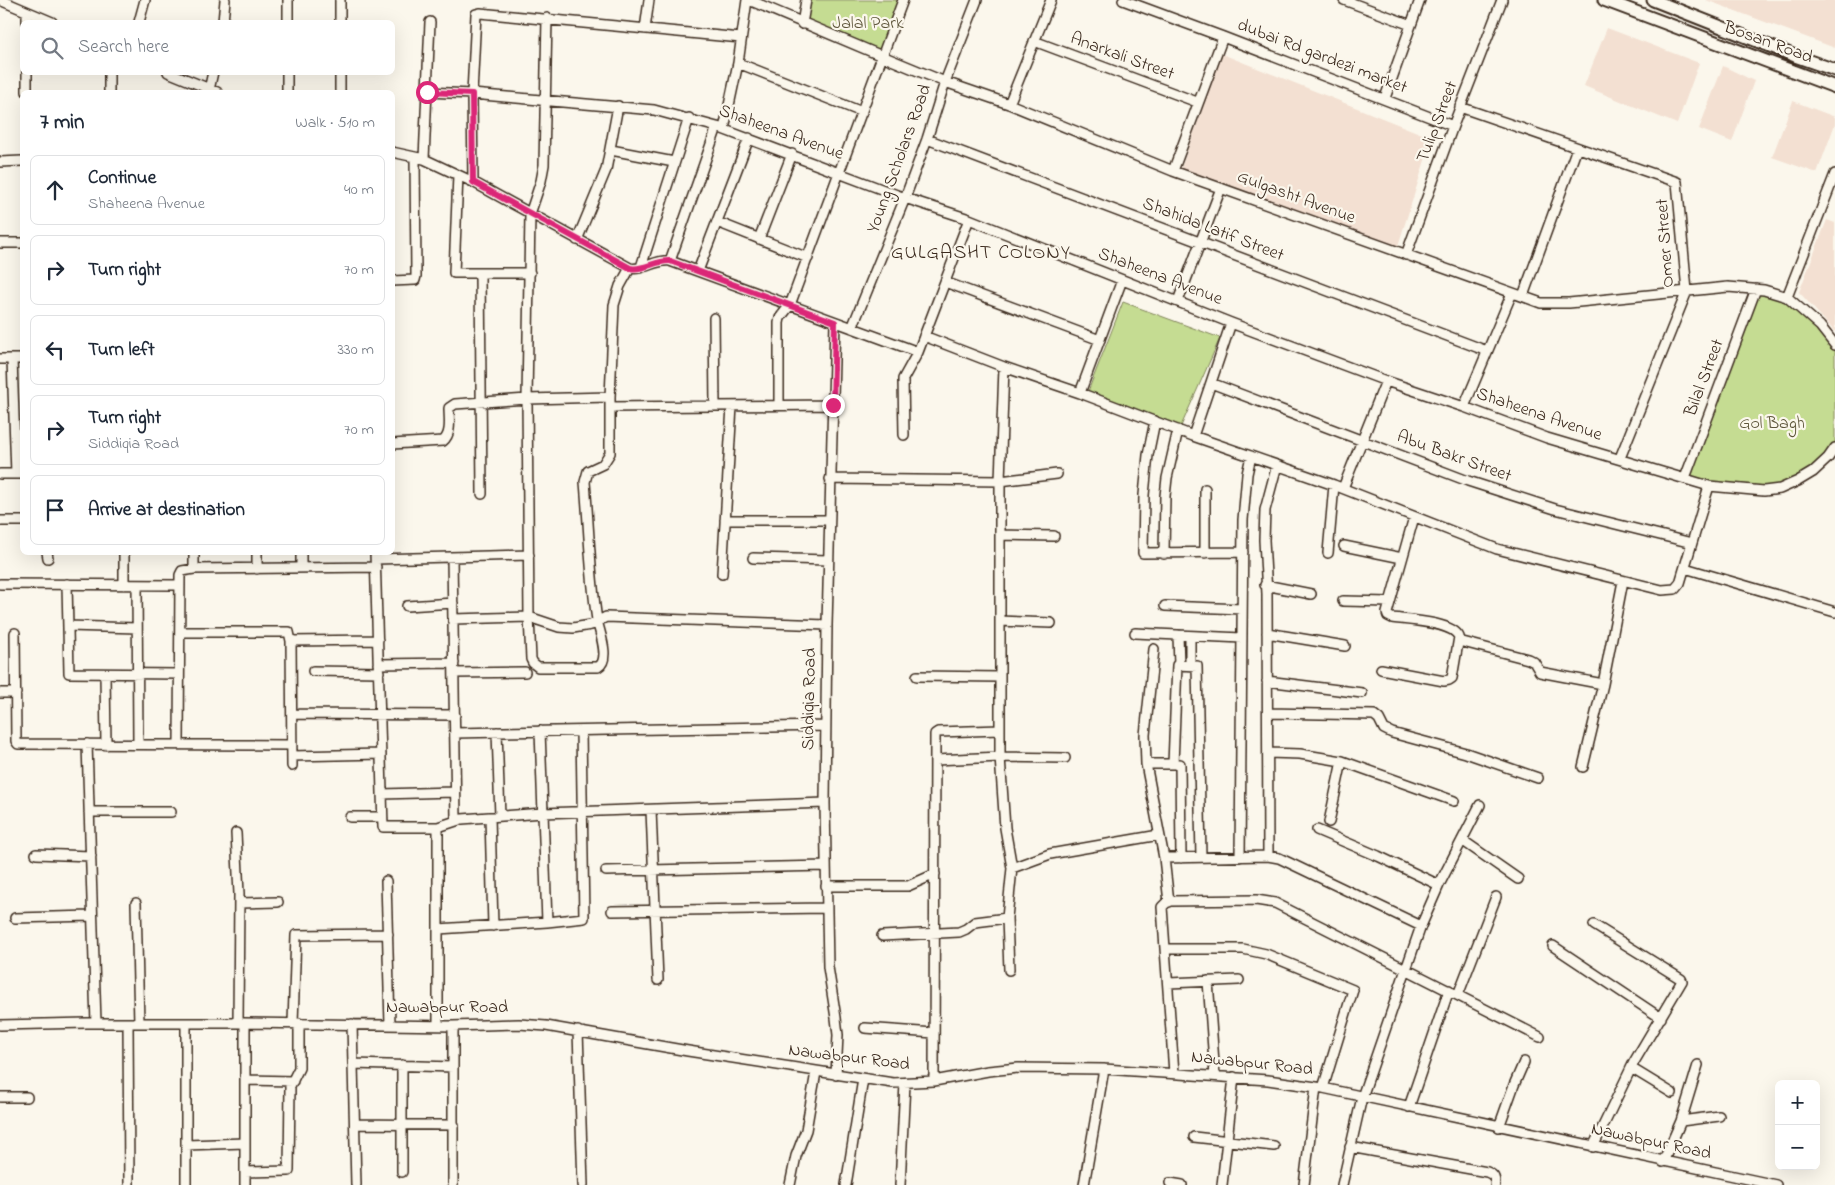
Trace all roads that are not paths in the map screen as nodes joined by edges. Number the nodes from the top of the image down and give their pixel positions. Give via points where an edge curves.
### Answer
1 (146, 0) edge
2 (225, 0) edge
3 (288, 0) edge
4 (340, 0) edge
5 (649, 0) edge
6 (748, 0) edge
7 (806, 0) edge
8 (903, 0) edge
9 (977, 0) edge
10 (1051, 0) edge
11 (1123, 0) edge
12 (1344, 0) edge
13 (1420, 0) edge
14 (1502, 0) edge
15 (1604, 0) edge
16 (1653, 0) edge
17 (3, 1) edge
18 (27, 12) junction
19 (547, 18) junction
20 (27, 20) edge
21 (47, 20) edge
22 (140, 20) edge
23 (223, 20) edge
24 (288, 20) edge
25 (340, 20) edge
26 (430, 22) dead end
27 (802, 24) junction
28 (1411, 24) junction
29 (646, 29) junction
30 (1223, 37) junction
31 (741, 38) junction
32 (1034, 41) junction
33 (882, 56) junction
34 (738, 63) junction
35 (1835, 70) edge
36 (27, 75) edge
37 (109, 75) edge
38 (175, 75) edge
39 (213, 75) edge
40 (287, 75) edge
41 (340, 75) edge
42 (190, 82) junction
43 (946, 82) junction
44 (1835, 87) edge
45 (27, 90) edge
46 (109, 90) edge
47 (190, 90) edge
48 (210, 90) edge
49 (213, 90) edge
50 (287, 90) edge
51 (340, 90) edge
52 (427, 92) junction
53 (472, 94) junction
54 (1385, 98) junction
55 (545, 100) junction
56 (1197, 102) junction
57 (1009, 104) junction
58 (618, 106) junction
59 (1460, 107) junction
60 (862, 112) junction
61 (688, 118) junction
62 (1453, 126) junction
63 (721, 128) junction
64 (749, 138) junction
65 (927, 138) junction
66 (1578, 148) junction
67 (611, 150) junction
68 (395, 153) edge
69 (792, 154) junction
70 (419, 158) junction
71 (20, 161) edge
72 (0, 162) edge
73 (674, 162) junction
74 (1173, 171) junction
75 (839, 172) junction
76 (1835, 174) edge
77 (458, 175) junction
78 (473, 182) junction
79 (1221, 188) junction
80 (905, 198) junction
81 (1826, 198) junction
82 (1835, 201) edge
83 (530, 214) junction
84 (969, 219) junction
85 (717, 222) junction
86 (759, 238) junction
87 (577, 240) junction
88 (0, 242) edge
89 (20, 243) edge
90 (1200, 243) junction
91 (1406, 255) junction
92 (808, 258) junction
93 (670, 261) junction
94 (641, 267) junction
95 (630, 268) junction
96 (698, 271) junction
97 (530, 273) junction
98 (480, 274) junction
99 (1122, 280) junction
100 (395, 281) edge
101 (945, 282) junction
102 (1756, 289) junction
103 (1687, 291) junction
104 (1512, 293) junction
105 (1523, 296) junction
106 (1787, 297) junction
107 (1178, 300) junction
108 (790, 305) junction
109 (714, 318) dead end
110 (835, 322) junction
111 (1231, 323) junction
112 (852, 328) junction
113 (924, 336) junction
114 (1100, 340) junction
115 (1835, 346) edge
116 (1487, 351) junction
117 (918, 352) junction
118 (0, 359) edge
119 (12, 359) junction
120 (20, 359) edge
121 (1004, 367) junction
122 (1386, 381) junction
123 (1211, 383) junction
124 (1080, 393) junction
125 (610, 397) junction
126 (528, 399) junction
127 (481, 403) junction
128 (779, 405) junction
129 (833, 405) junction
130 (715, 406) junction
131 (732, 406) junction
132 (610, 407) junction
133 (1464, 407) junction
134 (1154, 421) junction
135 (1178, 430) junction
136 (904, 435) dead end
137 (1193, 436) junction
138 (1362, 441) junction
139 (395, 444) edge
140 (1835, 448) edge
141 (1251, 456) junction
142 (1620, 458) junction
143 (1276, 465) junction
144 (0, 474) edge
145 (19, 474) edge
146 (1057, 474) dead end
147 (830, 478) junction
148 (1685, 478) junction
149 (1000, 481) junction
150 (1334, 485) junction
151 (1709, 486) junction
152 (1343, 488) junction
153 (1204, 489) dead end
154 (482, 494) dead end
155 (1414, 517) junction
156 (725, 520) junction
157 (829, 520) junction
158 (0, 521) edge
159 (20, 521) edge
160 (1000, 534) junction
161 (1054, 536) dead end
162 (1692, 543) junction
163 (1344, 546) dead end
164 (1243, 552) junction
165 (1205, 553) junction
166 (1328, 553) dead end
167 (1164, 554) junction
168 (124, 555) edge
169 (194, 555) edge
170 (257, 555) edge
171 (301, 555) edge
172 (529, 555) junction
173 (452, 557) junction
174 (754, 558) dead end
175 (1402, 558) junction
176 (376, 560) edge
177 (828, 560) junction
178 (301, 568) junction
179 (1685, 568) junction
180 (194, 569) junction
181 (257, 569) junction
182 (722, 574) dead end
183 (1623, 581) junction
184 (0, 584) edge
185 (67, 584) junction
186 (124, 585) junction
187 (137, 585) junction
188 (180, 585) junction
189 (1266, 585) junction
190 (1311, 594) dead end
191 (1343, 601) dead end
192 (1390, 602) junction
193 (453, 603) junction
194 (406, 606) dead end
195 (1164, 606) dead end
196 (1242, 610) junction
197 (1835, 612) edge
198 (529, 617) junction
199 (453, 619) junction
200 (597, 621) junction
201 (1000, 621) junction
202 (1052, 623) dead end
203 (827, 625) junction
204 (68, 626) junction
205 (137, 628) junction
206 (180, 632) junction
207 (15, 633) dead end
208 (1135, 633) dead end
209 (1267, 633) junction
210 (1178, 635) junction
211 (1190, 636) junction
212 (1242, 638) junction
213 (378, 640) junction
214 (291, 641) junction
215 (1459, 642) junction
216 (1345, 646) dead end
217 (1154, 650) dead end
218 (454, 663) junction
219 (1179, 665) junction
220 (1190, 665) junction
221 (378, 668) junction
222 (1381, 669) dead end
223 (313, 672) dead end
224 (525, 672) dead end
225 (105, 674) junction
226 (137, 674) junction
227 (179, 674) junction
228 (454, 674) junction
229 (917, 676) dead end
230 (1000, 676) junction
231 (1267, 681) junction
232 (1603, 684) junction
233 (0, 693) edge
234 (16, 693) junction
235 (1362, 693) dead end
236 (292, 714) junction
237 (1268, 714) junction
238 (380, 715) junction
239 (455, 715) junction
240 (825, 726) junction
241 (1000, 730) junction
242 (581, 731) junction
243 (497, 732) junction
244 (540, 732) junction
245 (455, 733) junction
246 (88, 744) junction
247 (106, 744) junction
248 (138, 744) junction
249 (179, 744) junction
250 (292, 745) junction
251 (1268, 753) junction
252 (381, 754) junction
253 (292, 756) junction
254 (1000, 758) junction
255 (1066, 758) dead end
256 (935, 760) junction
257 (1342, 761) junction
258 (1146, 764) junction
259 (1173, 764) junction
260 (292, 766) dead end
261 (1583, 767) dead end
262 (1538, 778) dead end
263 (453, 792) dead end
264 (382, 794) junction
265 (1454, 800) dead end
266 (825, 803) junction
267 (1480, 806) dead end
268 (652, 810) junction
269 (89, 812) junction
270 (170, 812) dead end
271 (582, 812) junction
272 (543, 813) junction
273 (500, 816) junction
274 (350, 817) dead end
275 (382, 817) junction
276 (490, 817) junction
277 (456, 819) junction
278 (1329, 822) dead end
279 (438, 827) junction
280 (1317, 830) dead end
281 (236, 833) dead end
282 (1160, 835) junction
283 (1462, 840) junction
284 (36, 854) dead end
285 (91, 856) junction
286 (1268, 856) junction
287 (1201, 857) junction
288 (1240, 857) junction
289 (1164, 858) junction
290 (1182, 858) junction
291 (826, 866) junction
292 (1012, 868) junction
293 (654, 870) junction
294 (606, 871) dead end
295 (935, 874) junction
296 (1518, 879) dead end
297 (386, 881) dead end
298 (1439, 885) junction
299 (826, 886) junction
300 (1496, 897) dead end
301 (278, 902) dead end
302 (1169, 902) junction
303 (136, 903) dead end
304 (239, 903) junction
305 (826, 908) junction
306 (655, 910) junction
307 (612, 911) dead end
308 (92, 916) junction
309 (15, 918) dead end
310 (1007, 918) junction
311 (547, 922) junction
312 (1594, 925) dead end
313 (493, 926) junction
314 (1420, 926) junction
315 (438, 929) junction
316 (388, 934) junction
317 (934, 934) junction
318 (882, 936) dead end
319 (1553, 946) dead end
320 (1165, 949) junction
321 (1406, 968) junction
322 (1009, 970) dead end
323 (658, 980) dead end
324 (1239, 980) dead end
325 (1208, 981) junction
326 (1168, 983) junction
327 (1449, 990) junction
328 (1458, 995) junction
329 (1661, 1018) junction
330 (96, 1023) junction
331 (128, 1023) junction
332 (139, 1023) junction
333 (186, 1023) junction
334 (241, 1023) junction
335 (296, 1023) junction
336 (352, 1024) junction
337 (390, 1024) junction
338 (0, 1025) edge
339 (438, 1025) junction
340 (453, 1026) junction
341 (864, 1028) dead end
342 (578, 1031) junction
343 (934, 1033) junction
344 (1540, 1037) dead end
345 (1524, 1062) dead end
346 (354, 1064) junction
347 (402, 1065) junction
348 (1698, 1066) dead end
349 (453, 1067) junction
350 (1631, 1068) junction
351 (1104, 1069) junction
352 (816, 1072) junction
353 (1174, 1072) junction
354 (836, 1075) junction
355 (1216, 1076) junction
356 (1234, 1078) junction
357 (863, 1079) junction
358 (245, 1080) junction
359 (292, 1081) junction
360 (934, 1081) junction
361 (905, 1083) junction
362 (1319, 1088) junction
363 (1672, 1093) dead end
364 (0, 1097) edge
365 (27, 1097) dead end
366 (1362, 1097) junction
367 (1409, 1107) junction
368 (1719, 1116) dead end
369 (1681, 1121) junction
370 (355, 1124) junction
371 (402, 1124) junction
372 (454, 1125) junction
373 (1499, 1126) junction
374 (1194, 1137) dead end
375 (1227, 1141) junction
376 (245, 1143) junction
377 (186, 1145) junction
378 (1274, 1146) dead end
379 (1350, 1147) junction
380 (1593, 1147) junction
381 (1663, 1162) junction
382 (245, 1172) junction
383 (402, 1172) dead end
384 (1170, 1183) dead end
385 (129, 1185) edge
386 (186, 1185) edge
387 (245, 1185) edge
388 (356, 1185) edge
389 (453, 1185) edge
390 (583, 1185) edge
391 (790, 1185) edge
392 (846, 1185) edge
393 (900, 1185) edge
394 (1084, 1185) edge
395 (1182, 1185) edge
396 (1222, 1185) edge
397 (1304, 1185) edge
398 (1342, 1185) edge
399 (1494, 1185) edge
400 (1776, 1185) edge

1 - 22 street
2 - 23 street
3 - 24 street
4 - 25 street
5 - 29 street
6 - 27 street, Gulgasht Avenue
6 - 31 street
7 - 27 street
8 - 33 street
9 - 43 street, Young Scholars Road
10 - 32 street
11 - 30 street, dubai Rd gardezi market
12 - 28 street
13 - 28 street
14 - 59 street, Tulip Street
15 - 44 main road, Bosan Road
16 - 35 main road, Bosan Road
17 - 18 street
18 - 20 street
18 - 21 street
19 - 29 street
19 - 53 street via 476,14
19 - 55 street
26 - 52 street
27 - 33 street, Gulgasht Avenue
28 - 54 street
29 - 31 street
30 - 54 street, dubai Rd gardezi market
30 - 56 street
31 - 34 street
32 - 56 street, Anarkali Street
32 - 57 street
33 - 43 street, Gulgasht Avenue
33 - 60 street
34 - 60 street
34 - 63 street
36 - 45 street
37 - 46 street
38 - 42 street
39 - 49 street
40 - 50 street
41 - 51 street
42 - 47 street
42 - 48 street
43 - 57 street, Gulgasht Avenue
43 - 65 street, Young Scholars Road
52 - 53 street, Shaheena Avenue
52 - 70 street
53 - 55 street, Shaheena Avenue
53 - 78 street
54 - 62 street, dubai Rd gardezi market
55 - 58 street, Shaheena Avenue
55 - 83 street via 544,165
56 - 74 street
57 - 74 street, Gulgasht Avenue
58 - 61 street, Shaheena Avenue
58 - 67 street
59 - 62 street, Tulip Street
59 - 66 street, Omer Street
60 - 75 street
61 - 63 street, Shaheena Avenue
61 - 73 street
62 - 91 street, Tulip Street
63 - 64 street, Shaheena Avenue
63 - 93 street
64 - 69 street, Shaheena Avenue
64 - 85 street
65 - 80 street, Young Scholars Road
65 - 90 street, Shahida Latif Street
66 - 103 street, Omer Street via 1677,182
66 - 105 street
67 - 73 street
67 - 87 street
68 - 70 street
69 - 75 street, Shaheena Avenue
69 - 86 street
70 - 77 street
70 - 100 street via 416,276 414,280
71 - 72 street
73 - 94 street
74 - 79 street, Gulgasht Avenue
75 - 80 street, Shaheena Avenue
75 - 92 street
76 - 81 street
77 - 78 street
77 - 98 street via 454,273
78 - 83 street
79 - 90 street
79 - 91 street, Gulgasht Avenue
80 - 84 street, Shaheena Avenue
80 - 112 street, Young Scholars Road
81 - 82 street
81 - 106 street
83 - 87 street
83 - 97 street
84 - 99 street, Shaheena Avenue
84 - 101 street
85 - 86 street
85 - 96 street
86 - 92 street
87 - 95 street
88 - 89 street
90 - 107 street
90 - 116 street, Shahida Latif Street
91 - 104 street, Gulgasht Avenue
92 - 108 street
93 - 94 street
93 - 96 street
94 - 95 street
95 - 125 street via 614,305
96 - 108 street
97 - 98 street
97 - 126 street
98 - 127 street
99 - 107 street, Shaheena Avenue
99 - 114 street
101 - 113 street
101 - 114 street
102 - 103 street, Gulgasht Avenue via 1728,287
102 - 106 street, Gulgasht Avenue
102 - 148 street, Bilal Street
103 - 105 street, Gulgasht Avenue via 1569,303 1541,302
103 - 142 street, Omer Street
104 - 105 street, Gulgasht Avenue
104 - 116 street
106 - 115 street, Gulgasht Avenue via 1820,326
107 - 111 street, Shaheena Avenue
108 - 110 street
108 - 128 street via 779,323
109 - 130 street
110 - 112 street
110 - 129 street, Siddiqia Road
111 - 122 street, Shaheena Avenue
111 - 123 street
112 - 117 street
113 - 117 street
113 - 121 street
114 - 124 street
116 - 133 street
117 - 136 street via 903,379
118 - 119 street
119 - 120 street
119 - 145 street
121 - 124 street
121 - 149 street
122 - 133 street, Shaheena Avenue
122 - 138 street
123 - 137 street
123 - 138 street, Abu Bakr Street
124 - 134 street
125 - 126 street
125 - 132 street
126 - 127 street
126 - 172 street
127 - 139 street via 449,408 449,433 443,441
127 - 154 street
128 - 129 street
128 - 131 street
129 - 147 street, Siddiqia Road
130 - 131 street
130 - 132 street
131 - 156 street
132 - 200 street via 610,453 602,464 588,471 585,482
133 - 142 street, Shaheena Avenue via 1547,438
134 - 135 street
134 - 167 street via 1144,495 1142,551 1144,554
135 - 137 street
135 - 167 street via 1167,478
137 - 141 street
138 - 152 street
138 - 162 street, Abu Bakr Street via 1468,481 1555,509
140 - 151 street, Shaheena Avenue via 1813,472 1780,489 1764,491
141 - 143 street
141 - 164 street
142 - 148 street, Shaheena Avenue
143 - 150 street
143 - 189 street via 1265,510
144 - 145 street
146 - 149 street
147 - 149 street
147 - 157 street, Siddiqia Road
148 - 151 street, Shaheena Avenue
149 - 160 street
150 - 152 street
150 - 166 street
151 - 162 street
152 - 155 street
153 - 165 street
155 - 175 street
155 - 183 street via 1497,549
156 - 157 street
156 - 182 street
157 - 177 street, Siddiqia Road
158 - 159 street
160 - 161 street
160 - 201 street
162 - 179 street
163 - 175 street
164 - 165 street
164 - 196 street
165 - 167 street
168 - 186 street
169 - 180 street
170 - 181 street
171 - 178 street
172 - 173 street
172 - 198 street
173 - 176 street
173 - 193 street
174 - 177 street
175 - 192 street
176 - 178 street
176 - 213 street
177 - 203 street, Siddiqia Road
178 - 181 street
179 - 183 street via 1675,589 1662,590
179 - 197 street
180 - 181 street
180 - 188 street via 180,572
183 - 232 street
184 - 185 street
185 - 186 street
185 - 204 street
186 - 187 street
187 - 188 street
187 - 205 street
188 - 206 street
189 - 190 street
189 - 209 street
191 - 192 street
192 - 215 street via 1388,616 1444,626 1458,633
193 - 194 street
193 - 199 street
195 - 196 street
196 - 212 street
198 - 199 street
198 - 200 street via 559,627 574,628
198 - 200 street via 531,659 538,667 602,665 604,647
199 - 218 street
200 - 203 street via 613,617
201 - 202 street
201 - 230 street
203 - 240 street, Siddiqia Road
204 - 205 street
204 - 225 street via 69,673
205 - 226 street
206 - 214 street via 289,632
206 - 227 street
207 - 234 street
208 - 210 street
209 - 216 street
209 - 231 street
210 - 211 street
210 - 219 street
211 - 212 street
211 - 220 street
212 - 288 street
213 - 214 street
213 - 221 street
214 - 236 street
215 - 222 street via 1449,680
215 - 232 street via 1528,659 1540,672
217 - 258 street via 1145,735
218 - 221 street
218 - 228 street
219 - 220 street
219 - 259 street
220 - 287 street via 1198,666
221 - 223 street
221 - 238 street
224 - 228 street
225 - 226 street
225 - 247 street
226 - 227 street
226 - 248 street
227 - 249 street
228 - 239 street
229 - 230 street
230 - 241 street
231 - 235 street
231 - 237 street
232 - 261 street
233 - 234 street
234 - 246 street via 18,744
236 - 238 street
236 - 250 street
237 - 251 street
237 - 262 street via 1374,715 1384,729 1392,733 1466,753
238 - 239 street
238 - 252 street
239 - 245 street
240 - 242 street
240 - 266 street, Siddiqia Road
241 - 254 street
241 - 256 street via 936,732
242 - 244 street
242 - 271 street
243 - 244 street
243 - 245 street
243 - 273 street
244 - 272 street
245 - 277 street
246 - 247 street
246 - 269 street
247 - 248 street
248 - 249 street
249 - 250 street
250 - 253 street
251 - 257 street
251 - 286 street
252 - 253 street
252 - 264 street
253 - 260 street
254 - 255 street
254 - 256 street
254 - 292 street via 1005,828
256 - 295 street
257 - 265 street
257 - 278 street
258 - 259 street
258 - 282 street
259 - 290 street via 1180,765
263 - 264 street
264 - 275 street
266 - 268 street
266 - 291 street, Siddiqia Road
267 - 283 street
268 - 271 street
268 - 293 street
269 - 270 street
269 - 285 street
271 - 272 street
271 - 311 street via 584,918
272 - 273 street
272 - 311 street
273 - 276 street
274 - 275 street
275 - 279 street via 386,828
276 - 277 street
276 - 313 street
277 - 279 street
279 - 315 street
280 - 298 street
281 - 304 street
282 - 289 street
282 - 292 street via 1050,854
283 - 296 street
283 - 298 street
284 - 285 street
285 - 308 street
286 - 288 street
286 - 314 street via 1279,858
287 - 288 street
287 - 290 street
289 - 290 street
289 - 302 street
291 - 293 street
291 - 299 street, Siddiqia Road
292 - 310 street
293 - 294 street
293 - 306 street
295 - 299 street via 908,886
295 - 317 street
297 - 316 street
298 - 314 street
299 - 305 street, Siddiqia Road
300 - 328 street
301 - 304 street
302 - 320 street via 1162,908
302 - 321 street via 1256,900 1275,903
303 - 332 street
304 - 334 street
305 - 306 street
305 - 354 street, Siddiqia Road via 828,967 838,1035
306 - 307 street
306 - 323 street
308 - 309 street
308 - 330 street
310 - 317 street via 976,922 959,932
310 - 322 street
311 - 313 street
312 - 329 street via 1681,979
313 - 315 street
314 - 321 street
315 - 339 street
316 - 335 street via 296,935
316 - 337 street
317 - 318 street
317 - 343 street
319 - 329 street
320 - 326 street
320 - 362 street via 1252,950 1354,990
321 - 327 street
321 - 366 street
324 - 325 street
325 - 326 street
325 - 355 street
326 - 353 street
327 - 328 street
327 - 367 street
328 - 344 street
329 - 350 street
330 - 331 street, Nawabpur Road
330 - 338 street, Nawabpur Road
331 - 332 street, Nawabpur Road
331 - 385 street
332 - 333 street, Nawabpur Road
333 - 334 street, Nawabpur Road
333 - 377 street
334 - 335 street, Nawabpur Road
334 - 358 street
335 - 336 street, Nawabpur Road
335 - 359 street via 299,1068
336 - 337 street, Nawabpur Road
336 - 346 street
337 - 339 street, Nawabpur Road
339 - 340 street, Nawabpur Road
340 - 342 street, Nawabpur Road via 519,1024
340 - 349 street
341 - 343 street
342 - 352 street, Nawabpur Road
342 - 390 street
343 - 360 street
345 - 373 street
346 - 347 street
346 - 370 street
347 - 349 street
347 - 371 street
348 - 369 street
349 - 372 street
350 - 363 street
350 - 380 street
351 - 353 street, Nawabpur Road
351 - 360 street, Nawabpur Road via 1018,1068
351 - 394 street
352 - 354 street, Nawabpur Road
352 - 391 street via 806,1130 792,1168
353 - 355 street, Nawabpur Road
354 - 357 street, Nawabpur Road
355 - 356 street, Nawabpur Road
356 - 362 street, Nawabpur Road
356 - 375 street
357 - 361 street, Nawabpur Road
357 - 392 street
358 - 359 street
358 - 376 street
359 - 382 street via 289,1171
360 - 361 street, Nawabpur Road
361 - 393 street
362 - 366 street, Nawabpur Road
362 - 397 street
364 - 365 street
366 - 367 street, Nawabpur Road
366 - 379 street
367 - 373 street, Nawabpur Road
368 - 369 street
369 - 381 street
370 - 371 street
370 - 388 street
371 - 372 street
371 - 383 street
372 - 389 street
373 - 380 street, Nawabpur Road
374 - 375 street
375 - 378 street
375 - 396 street
376 - 377 street
376 - 382 street
377 - 386 street
379 - 398 street
379 - 399 street via 1487,1172 1495,1177
380 - 381 street, Nawabpur Road
381 - 400 street, Nawabpur Road
382 - 387 street
384 - 395 street

